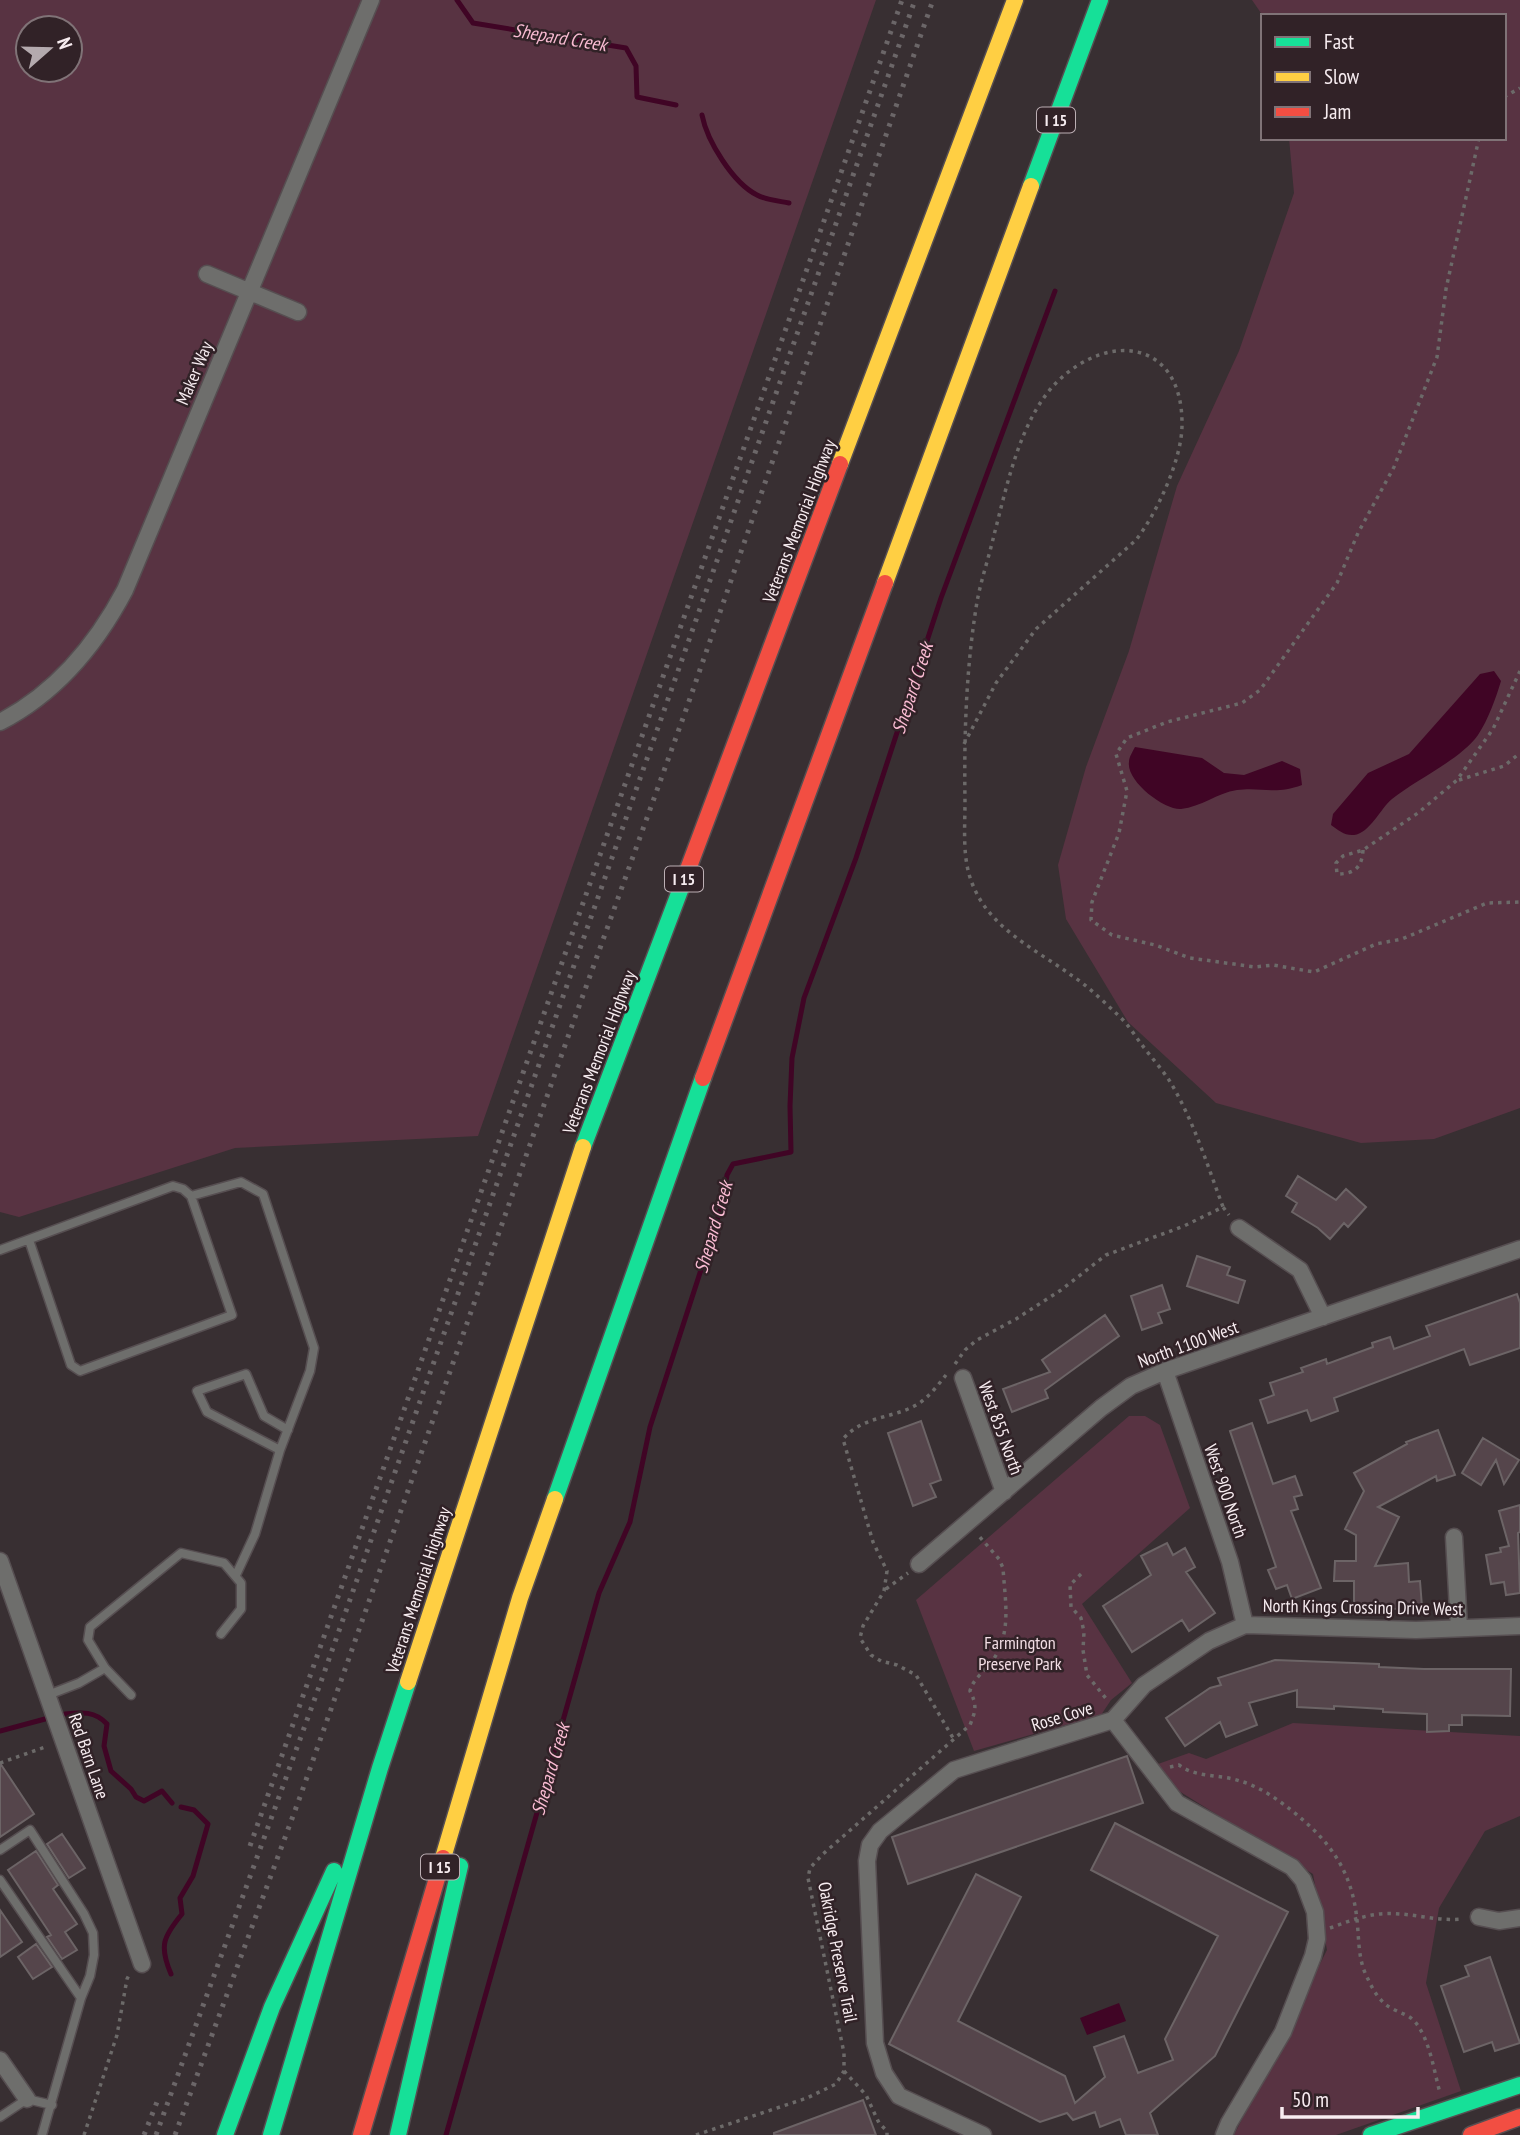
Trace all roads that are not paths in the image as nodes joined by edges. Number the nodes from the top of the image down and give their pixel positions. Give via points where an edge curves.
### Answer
1 (371, 0) edge
2 (1016, 0) edge
3 (1100, 0) edge
4 (207, 274) dead end
5 (249, 291) junction
6 (298, 312) dead end
7 (0, 723) edge
8 (191, 1196) junction
9 (1239, 1228) dead end
10 (29, 1240) junction
11 (1520, 1249) edge
12 (0, 1250) edge
13 (1322, 1317) junction
14 (1165, 1371) junction
15 (963, 1378) dead end
16 (288, 1430) junction
17 (280, 1450) junction
18 (1004, 1492) junction
19 (1454, 1537) dead end
20 (0, 1561) edge
21 (919, 1564) road end
22 (236, 1575) junction
23 (520, 1598) junction
24 (1245, 1625) junction
25 (1520, 1626) edge
26 (1459, 1628) junction
27 (221, 1634) dead end
28 (105, 1668) junction
29 (48, 1695) junction
30 (131, 1695) dead end
31 (1113, 1720) junction
32 (380, 1768) junction
33 (0, 1850) edge
34 (0, 1880) edge
35 (1479, 1917) road end
36 (1520, 1918) edge
37 (141, 1959) road end
38 (81, 1998) junction
39 (0, 2060) edge
40 (1520, 2085) edge
41 (27, 2099) junction
42 (52, 2105) junction
43 (1520, 2117) edge
44 (0, 2118) edge
45 (42, 2135) edge
46 (225, 2135) edge
47 (271, 2135) edge
48 (360, 2135) edge
49 (398, 2135) edge
50 (983, 2135) edge
51 (1224, 2135) edge
52 (1371, 2135) edge
53 (1471, 2135) edge

1 - 5 street, Maker Way
2 - 32 main road, Veterans Memorial Highway / I 15 via 572,1177
3 - 23 main road, I 15 via 672,1162
4 - 5 street
5 - 6 street
5 - 7 street, Maker Way via 112,615 63,677
8 - 10 lane via 173,1186
8 - 10 lane via 232,1315 80,1371 71,1365
8 - 16 lane via 241,1182 263,1194 314,1348
9 - 13 street via 1300,1270
10 - 12 lane
11 - 13 street, North 1100 West
13 - 14 street, North 1100 West
14 - 18 street, North 1100 West via 1101,1408
14 - 24 street, West 900 North via 1230,1562
15 - 18 street, West 855 North
16 - 17 lane
16 - 17 lane via 264,1416 246,1374 197,1391 206,1412
17 - 22 lane via 255,1534
18 - 21 street, North 1100 West
19 - 26 street
20 - 29 street, Red Barn Lane
22 - 27 lane via 241,1583 241,1609
22 - 28 lane via 224,1563 181,1553 90,1628 88,1640
23 - 48 main road, I 15
23 - 49 main road
24 - 26 street, North Kings Crossing Drive West
24 - 31 street, North Kings Crossing Drive West via 1209,1641 1144,1685
25 - 26 street, North Kings Crossing Drive West
28 - 29 lane
28 - 30 lane
29 - 37 street, Red Barn Lane
31 - 50 street, Rose Cove via 954,1770 880,1831 870,1845 875,2043 884,2073 900,2095
31 - 51 street, Rose Cove via 1177,1803 1292,1867 1303,1880 1315,1912 1313,1956 1283,2032
32 - 46 main road via 272,2007
32 - 47 main road, Veterans Memorial Highway / I 15
33 - 38 lane via 30,1830 84,1914 93,1933 94,1955
34 - 38 lane
35 - 36 street via 1499,1922
38 - 42 lane
39 - 41 street
40 - 52 main road
41 - 42 lane
41 - 44 lane
42 - 45 lane
43 - 53 main road

